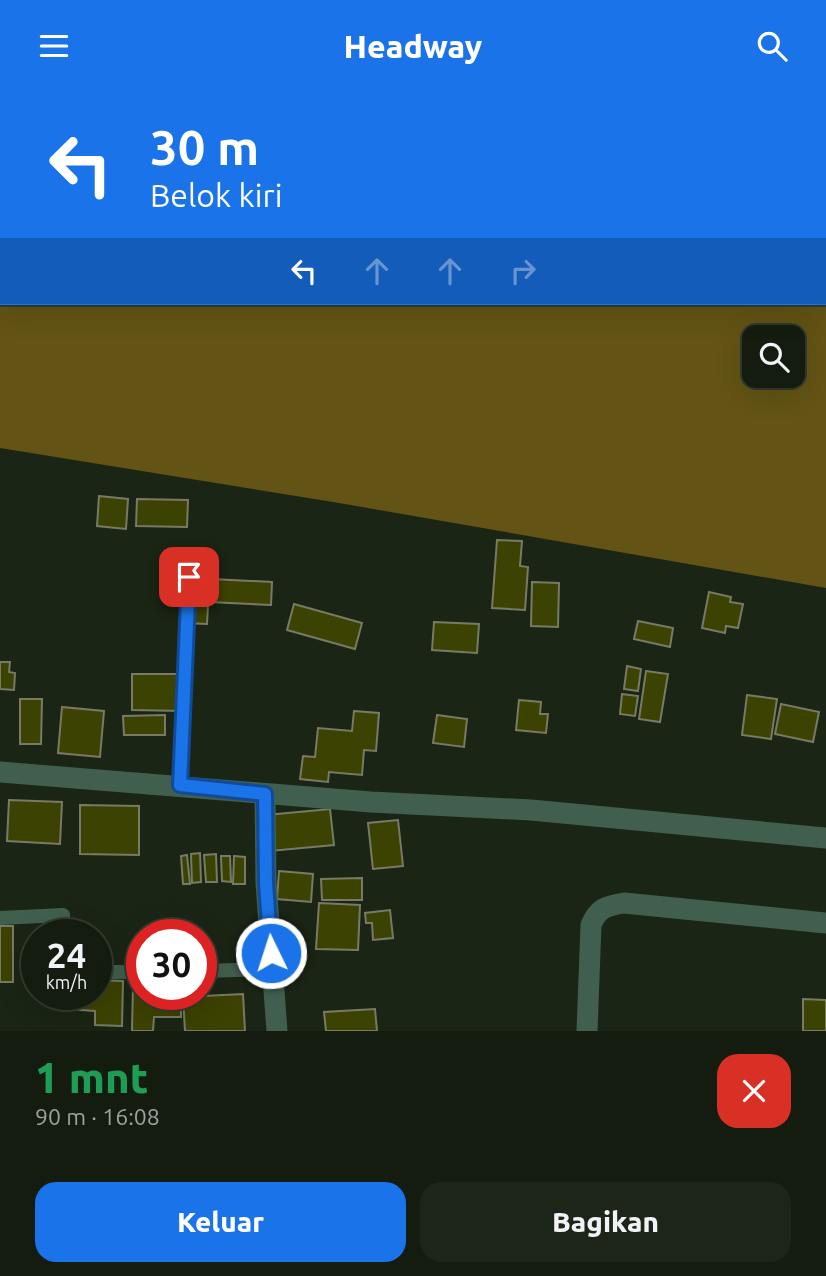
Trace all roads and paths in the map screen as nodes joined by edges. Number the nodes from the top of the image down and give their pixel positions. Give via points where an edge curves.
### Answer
1 (189, 577) dead end
2 (0, 772) edge
3 (180, 785) junction
4 (265, 794) junction
5 (826, 838) edge
6 (0, 918) edge
7 (63, 919) edge
8 (826, 923) edge
9 (271, 969) junction
10 (217, 971) edge
11 (276, 1031) edge
12 (587, 1031) edge

1 - 3 lane
2 - 3 street
3 - 4 street
4 - 5 street via 531,810
4 - 9 street
6 - 7 lane via 63,915
8 - 12 street via 609,905 596,914 591,926
9 - 10 lane
9 - 11 street

